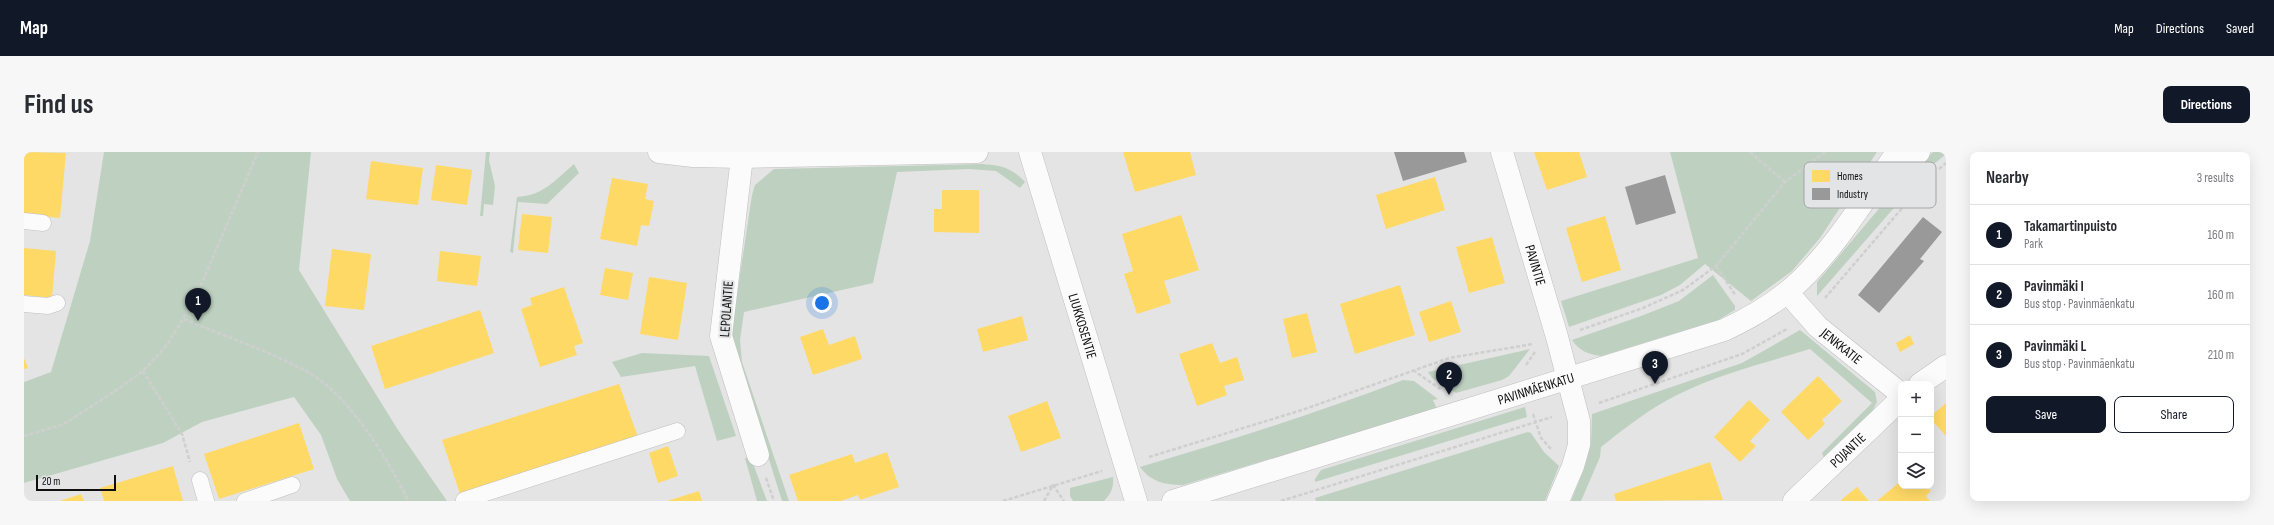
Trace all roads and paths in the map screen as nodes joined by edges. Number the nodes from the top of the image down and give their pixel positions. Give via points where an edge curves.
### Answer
1 (258, 152) edge
2 (659, 152) edge
3 (977, 152) edge
4 (1030, 152) edge
5 (1502, 152) edge
6 (1750, 152) edge
7 (1825, 152) edge
8 (1897, 152) edge
9 (1919, 152) edge
10 (742, 157) junction
11 (1812, 162) edge
12 (1890, 162) edge
13 (1908, 162) edge
14 (1804, 168) edge
15 (1785, 182) junction
16 (1859, 209) edge
17 (24, 221) edge
18 (42, 223) dead end
19 (1787, 292) junction
20 (24, 304) edge
21 (57, 304) dead end
22 (184, 319) junction
23 (1557, 337) junction
24 (1946, 366) edge
25 (143, 371) junction
26 (1568, 379) junction
27 (1924, 381) edge
28 (1898, 392) edge
29 (1898, 402) edge
30 (678, 431) dead end
31 (24, 436) edge
32 (758, 455) dead end
33 (1124, 464) junction
34 (200, 480) joint
35 (292, 485) dead end
36 (1054, 485) junction
37 (464, 500) edge
38 (206, 501) edge
39 (245, 501) edge
40 (408, 501) edge
41 (1003, 501) edge
42 (1044, 501) edge
43 (1064, 501) edge
44 (1136, 501) edge
45 (1173, 501) edge
46 (1558, 501) edge
47 (1794, 501) edge

1 - 22 path
2 - 10 street
3 - 10 street
4 - 33 street, LIUKKOSENTIE
5 - 23 street, PAVINTIE
6 - 15 path
7 - 11 path
8 - 12 street, PAVINMÄENKATU
9 - 13 street, PAVINMÄENKATU
10 - 32 street, LEPOLANTIE via 721,336
14 - 15 path
15 - 23 path via 1716,266 1683,290 1643,308
16 - 19 street, PAVINMÄENKATU via 1811,270
17 - 18 lane
19 - 26 street, PAVINMÄENKATU via 1751,317 1724,330
19 - 28 street, JENKKATIE via 1818,327
20 - 21 lane
22 - 25 path via 167,345
22 - 40 path via 306,370 345,402 394,470
23 - 26 street, PAVINTIE
23 - 33 path via 1540,343 1449,358 1295,412
24 - 27 street
25 - 31 path via 64,424
25 - 34 path via 182,434 192,467
26 - 45 street, PAVINMÄENKATU
26 - 46 street, PAVINTIE via 1579,421 1579,444
29 - 47 street, POJANTIE
30 - 37 lane
33 - 36 path
33 - 44 street, LIUKKOSENTIE
34 - 38 lane
35 - 39 lane
36 - 41 path
36 - 42 path
36 - 43 path

